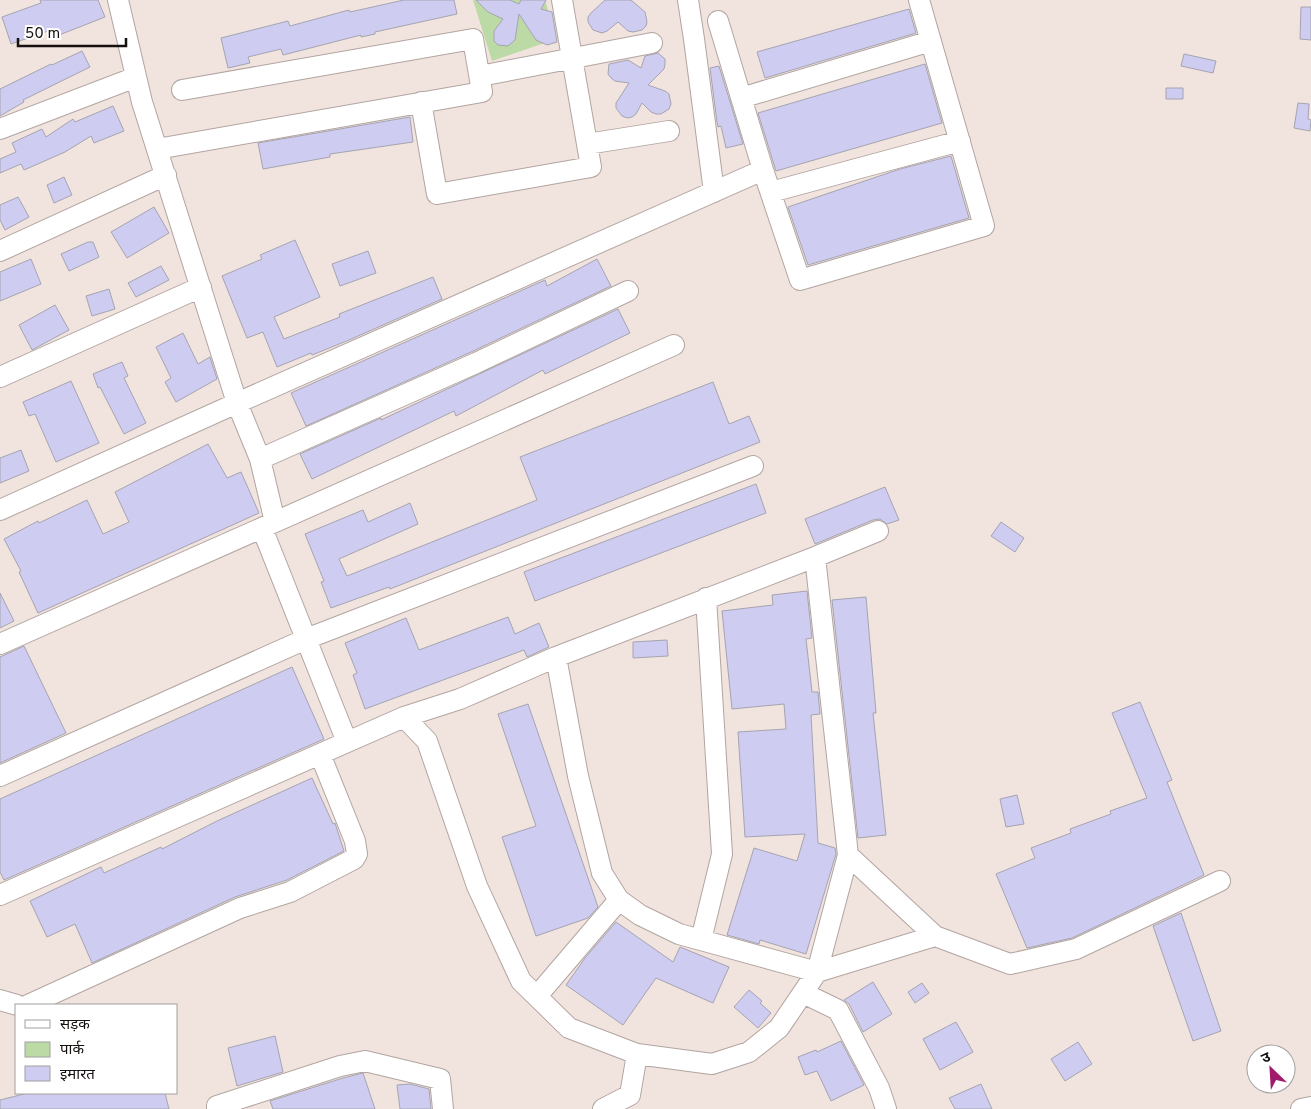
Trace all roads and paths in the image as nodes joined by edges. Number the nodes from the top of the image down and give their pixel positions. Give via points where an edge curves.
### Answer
1 (118, 0) edge
2 (562, 0) edge
3 (688, 0) edge
4 (919, 0) edge
5 (718, 21) dead end
6 (931, 41) junction
7 (652, 43) dead end
8 (572, 59) junction
9 (480, 76) junction
10 (136, 77) junction
11 (182, 90) dead end
12 (741, 98) junction
13 (421, 102) junction
14 (0, 129) edge
15 (669, 131) dead end
16 (960, 141) junction
17 (587, 144) junction
18 (157, 149) junction
19 (763, 170) junction
20 (166, 175) junction
21 (714, 192) junction
22 (771, 192) junction
23 (0, 251) edge
24 (201, 286) junction
25 (628, 291) dead end
26 (674, 345) dead end
27 (0, 377) edge
28 (238, 403) junction
29 (260, 459) junction
30 (753, 466) dead end
31 (0, 510) edge
32 (268, 525) junction
33 (878, 531) dead end
34 (815, 557) junction
35 (706, 598) junction
36 (306, 639) junction
37 (0, 644) edge
38 (556, 656) junction
39 (404, 717) junction
40 (347, 742) junction
41 (320, 754) junction
42 (0, 776) edge
43 (848, 855) junction
44 (1220, 881) dead end
45 (0, 895) edge
46 (618, 900) junction
47 (936, 936) junction
48 (701, 940) junction
49 (817, 972) junction
50 (803, 992) junction
51 (537, 996) junction
52 (0, 1000) edge
53 (15, 1004) edge
54 (30, 1004) edge
55 (637, 1054) junction
56 (1311, 1107) edge
57 (217, 1109) edge
58 (443, 1109) edge
59 (603, 1109) edge
60 (886, 1109) edge
61 (1302, 1109) edge

1 - 10 street
2 - 8 street
3 - 21 street
4 - 6 street
5 - 12 street
6 - 12 street
6 - 16 street
7 - 8 street
8 - 9 street
8 - 17 street
9 - 11 street via 473,39
9 - 13 street via 482,92
10 - 14 street
10 - 18 street
12 - 19 street
13 - 17 street via 437,194 591,167
13 - 18 street
15 - 17 street
16 - 22 street
16 - 22 street via 984,226 800,280
18 - 20 street
19 - 21 street
19 - 22 street
20 - 23 street
20 - 24 street
21 - 28 street
24 - 27 street
24 - 28 street
25 - 29 street
26 - 32 street
28 - 29 street
28 - 31 street
29 - 32 street
30 - 36 street
32 - 36 street
32 - 37 street
33 - 34 street
34 - 35 street
34 - 43 street
35 - 38 street
35 - 48 street via 722,854
36 - 40 street
36 - 42 street
38 - 39 street via 460,700
38 - 46 street via 578,776 602,872
39 - 40 street
39 - 51 street via 427,741 477,886 521,980
40 - 41 street
41 - 45 street
41 - 54 street via 355,841 357,854 354,859 290,892 240,908
43 - 47 street
43 - 49 street
44 - 47 street via 1076,949 1010,964
46 - 48 street via 679,934
46 - 51 street
47 - 49 street
48 - 49 street
49 - 50 street
50 - 55 street via 779,1028 749,1052 712,1064
50 - 60 street via 838,1010 879,1088
51 - 55 street via 569,1028
52 - 53 street
55 - 59 street via 630,1095
56 - 61 street
57 - 58 street via 217,1106 340,1066 365,1061 440,1079

